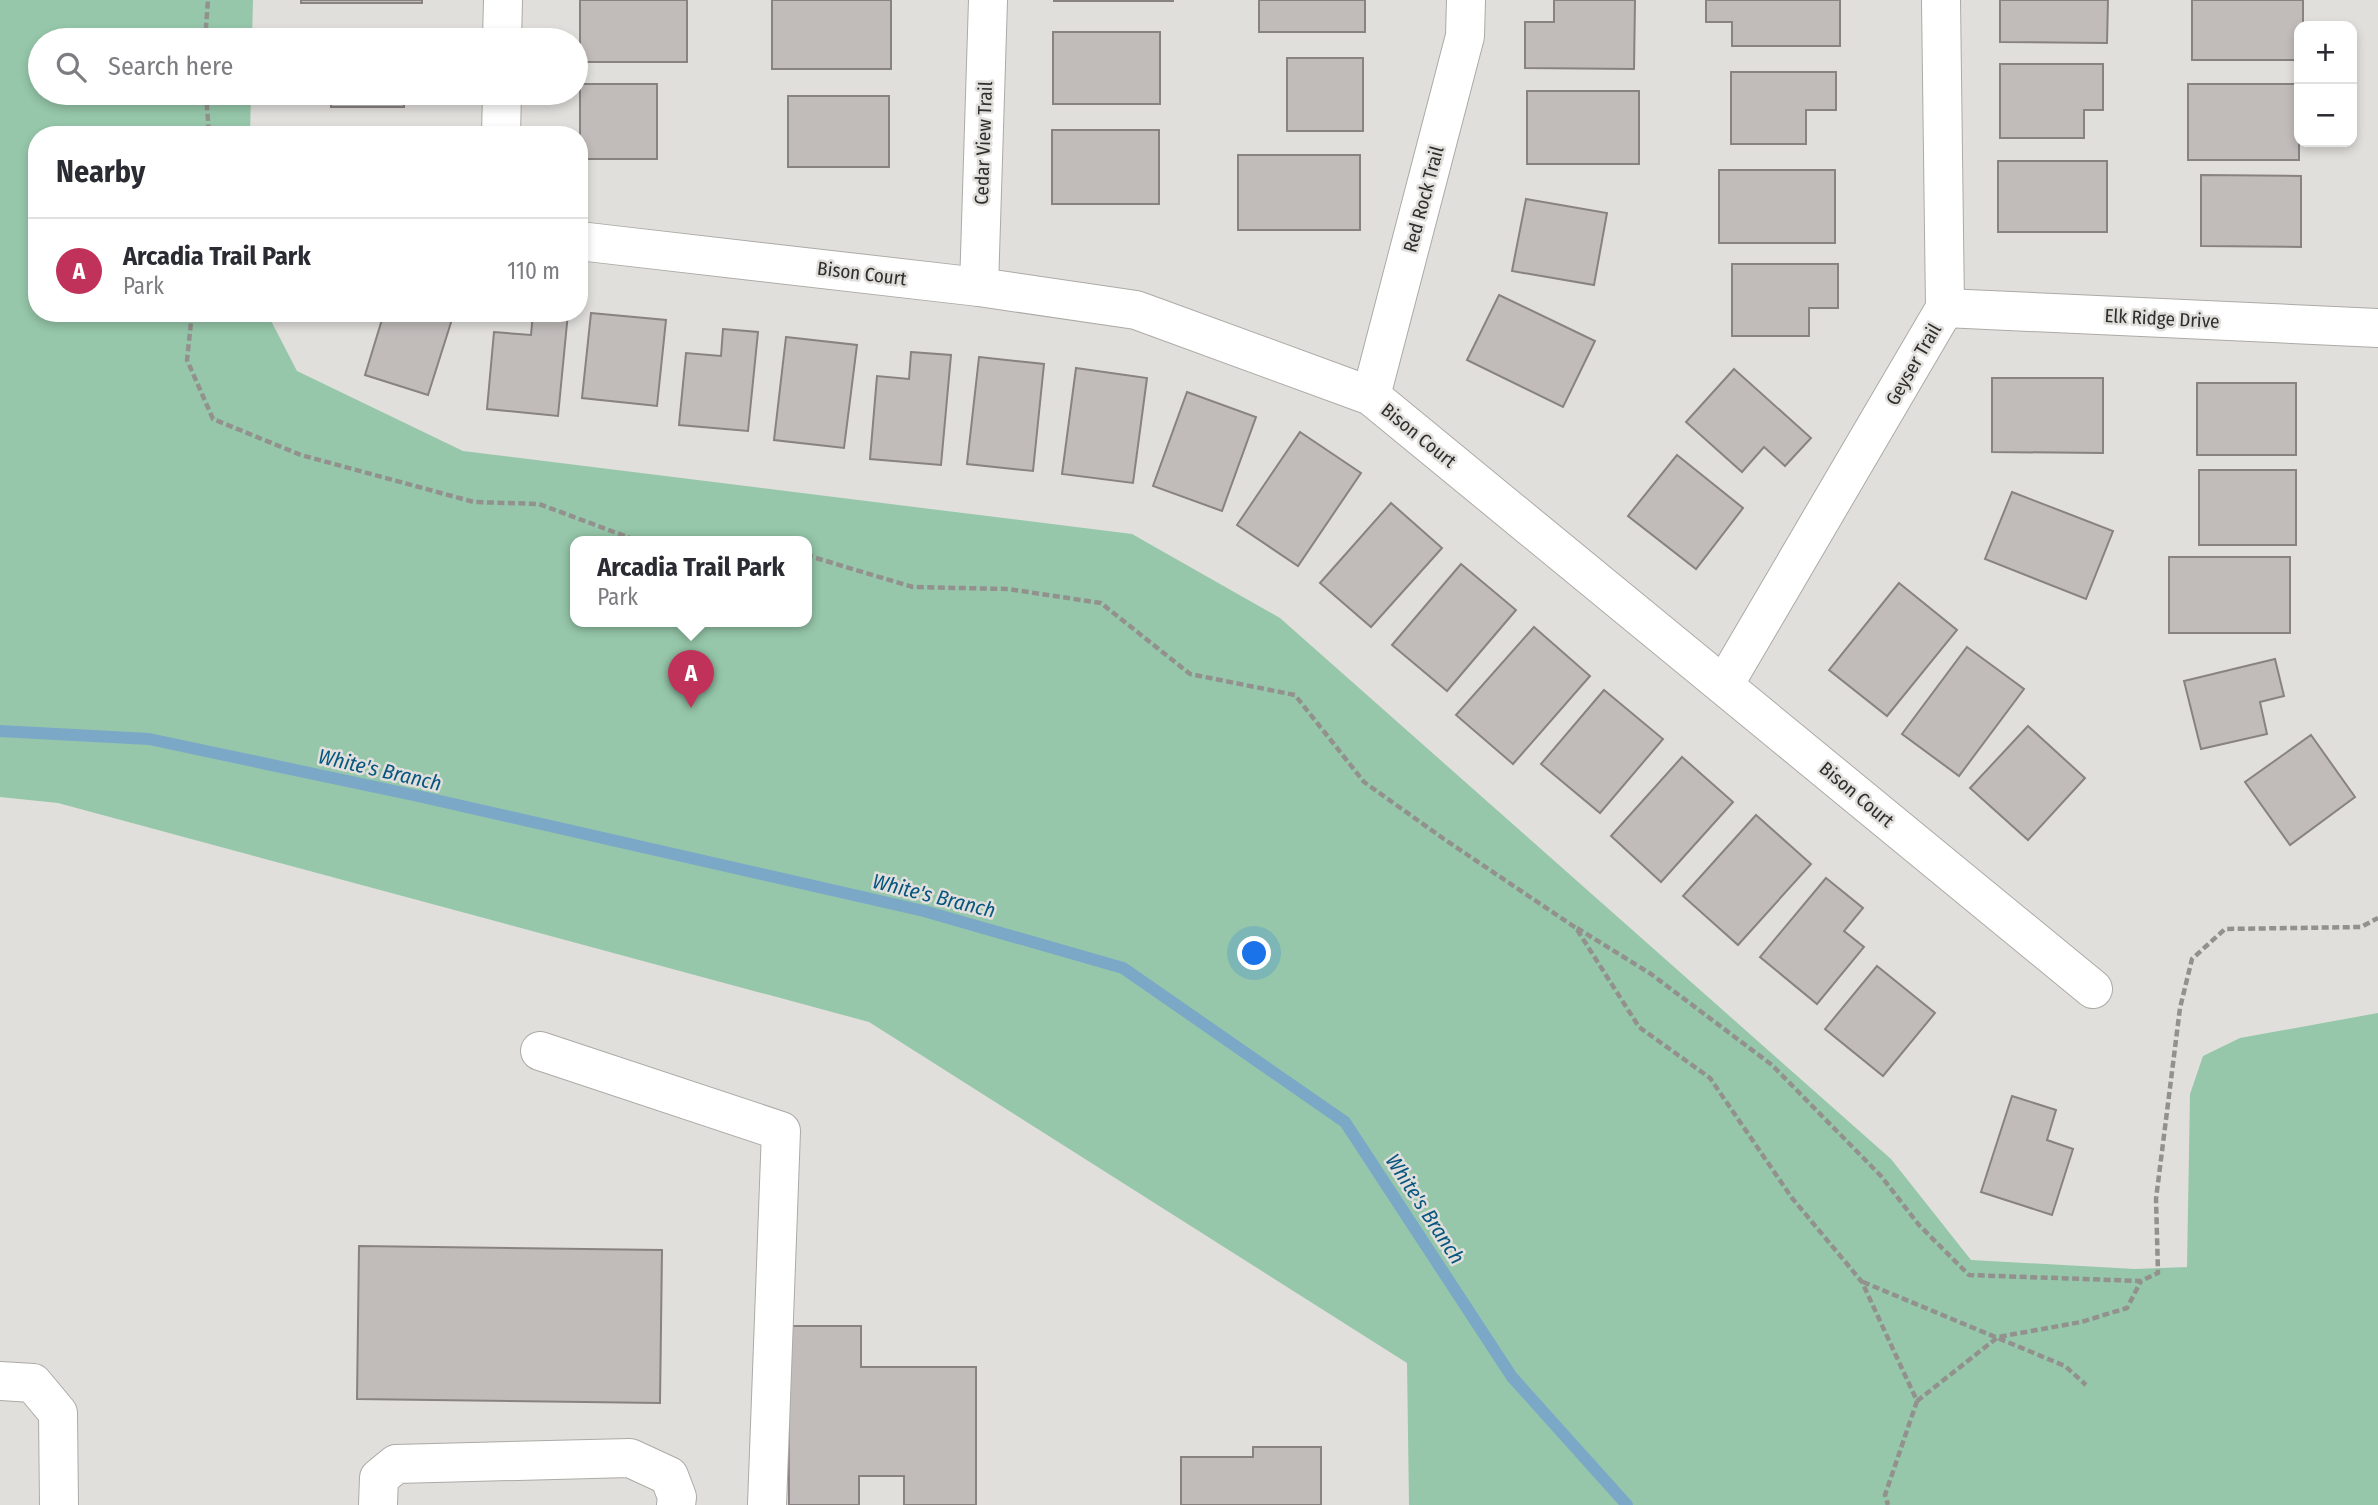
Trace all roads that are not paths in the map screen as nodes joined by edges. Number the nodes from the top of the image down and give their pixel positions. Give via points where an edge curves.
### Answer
1 (503, 0) edge
2 (988, 0) edge
3 (1466, 0) edge
4 (1941, 0) edge
5 (502, 28) edge
6 (502, 105) edge
7 (501, 126) edge
8 (588, 242) edge
9 (979, 287) junction
10 (1945, 308) junction
11 (2378, 328) edge
12 (1371, 396) junction
13 (1724, 685) junction
14 (2093, 989) dead end
15 (540, 1051) dead end
16 (0, 1381) edge
17 (59, 1505) edge
18 (378, 1505) edge
19 (676, 1505) edge
20 (767, 1505) edge

1 - 5 street
2 - 9 street, Cedar View Trail
3 - 12 street, Red Rock Trail via 1465,36
4 - 10 street, Geyser Trail
6 - 7 street
8 - 9 street, Bison Court
9 - 12 street, Bison Court via 1136,310
10 - 11 street, Elk Ridge Drive
10 - 13 street, Geyser Trail
12 - 13 street, Bison Court
13 - 14 street, Bison Court
15 - 20 street via 781,1131
16 - 17 street via 33,1383 58,1413
18 - 19 street via 379,1478 396,1464 630,1458 669,1476

